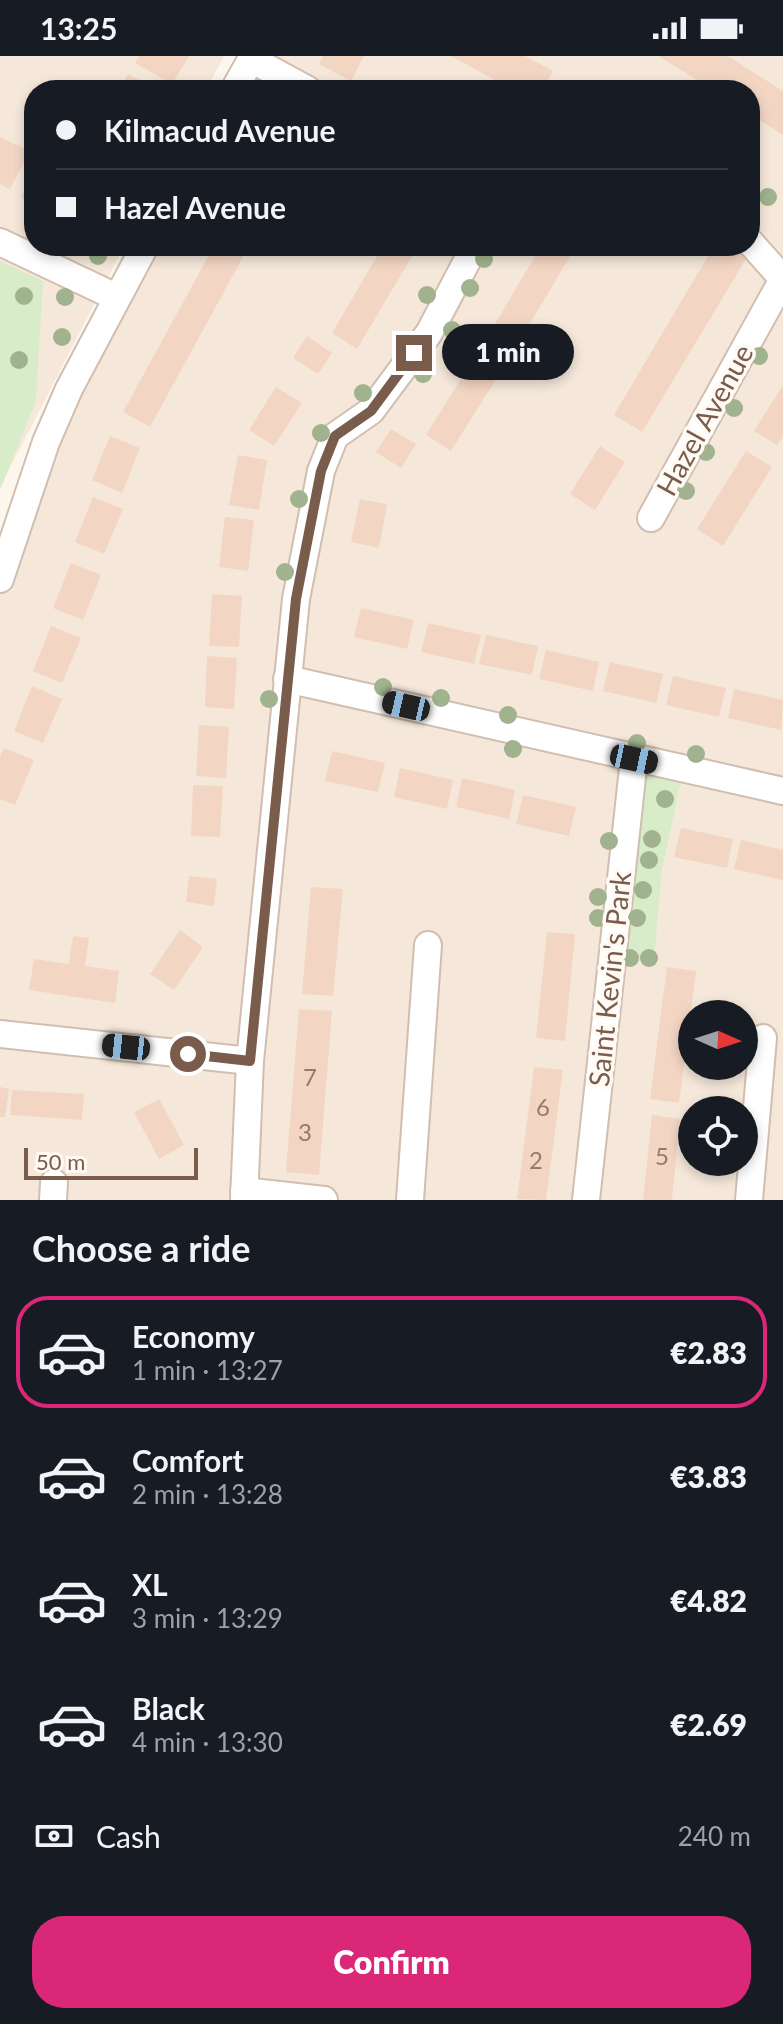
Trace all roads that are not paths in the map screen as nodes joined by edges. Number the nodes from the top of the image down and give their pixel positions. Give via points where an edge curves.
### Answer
1 (252, 58) edge
2 (240, 80) edge
3 (290, 80) edge
4 (0, 242) edge
5 (24, 253) edge
6 (760, 253) edge
7 (30, 256) edge
8 (139, 256) edge
9 (470, 256) edge
10 (783, 279) edge
11 (116, 297) junction
12 (651, 518) dead end
13 (0, 579) edge
14 (287, 679) junction
15 (634, 759) junction
16 (783, 791) edge
17 (428, 945) dead end
18 (0, 1034) edge
19 (763, 1038) dead end
20 (250, 1061) junction
21 (244, 1196) edge
22 (324, 1200) edge
23 (410, 1200) edge
24 (586, 1200) edge
25 (749, 1200) edge

1 - 2 street
1 - 3 street
4 - 5 street
6 - 10 street, Hazel Avenue
7 - 11 street
8 - 11 street
9 - 14 street via 429,333 371,411 335,436 321,471 296,599
10 - 12 street, Hazel Avenue
11 - 13 street via 46,442
14 - 15 street
14 - 20 street
15 - 16 street
15 - 24 street, Saint Kevin's Park
17 - 23 street
18 - 20 street
19 - 25 street
20 - 21 street
21 - 22 street

